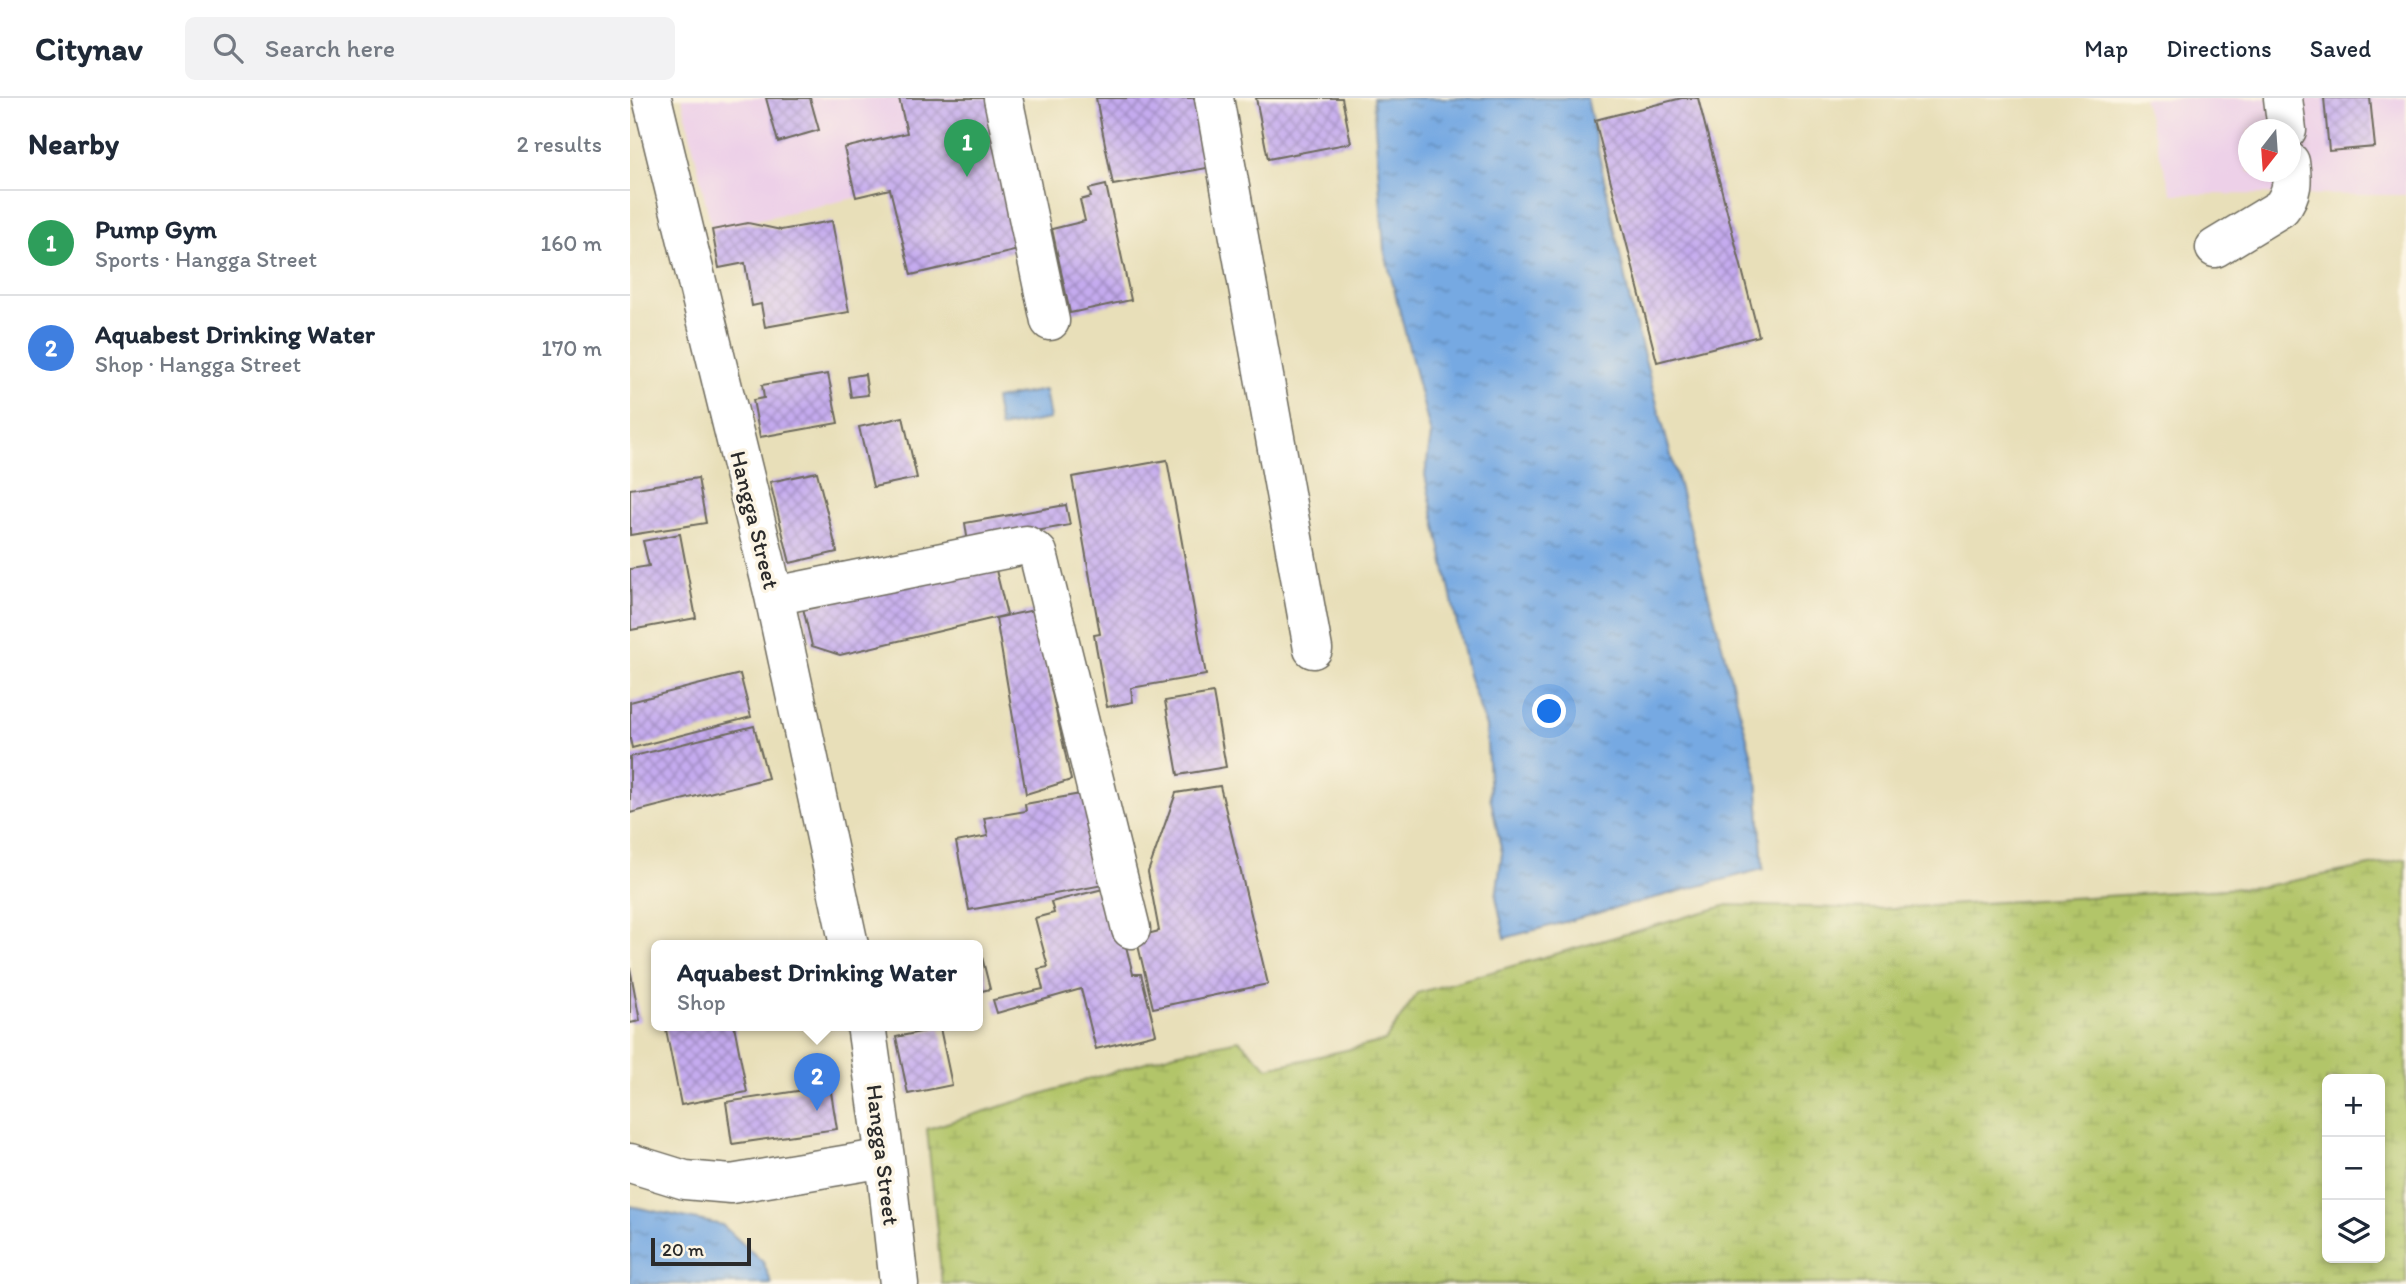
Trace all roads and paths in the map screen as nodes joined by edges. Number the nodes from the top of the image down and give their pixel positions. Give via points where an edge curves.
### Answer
1 (1003, 98) edge
2 (1214, 98) edge
3 (2283, 98) edge
4 (661, 99) edge
5 (2286, 119) edge
6 (2293, 182) edge
7 (2215, 247) dead end
8 (1050, 321) dead end
9 (774, 596) junction
10 (1313, 649) dead end
11 (1131, 929) dead end
12 (848, 940) edge
13 (867, 1031) edge
14 (885, 1158) junction
15 (630, 1163) edge
16 (899, 1284) edge

1 - 8 street
2 - 10 street
3 - 5 street
4 - 9 street, Hangga Street
6 - 7 street via 2281,208
9 - 11 street via 1026,545 1038,553
9 - 12 street, Hangga Street
13 - 14 street, Hangga Street
14 - 15 street via 731,1184 685,1180
14 - 16 street, Hangga Street

